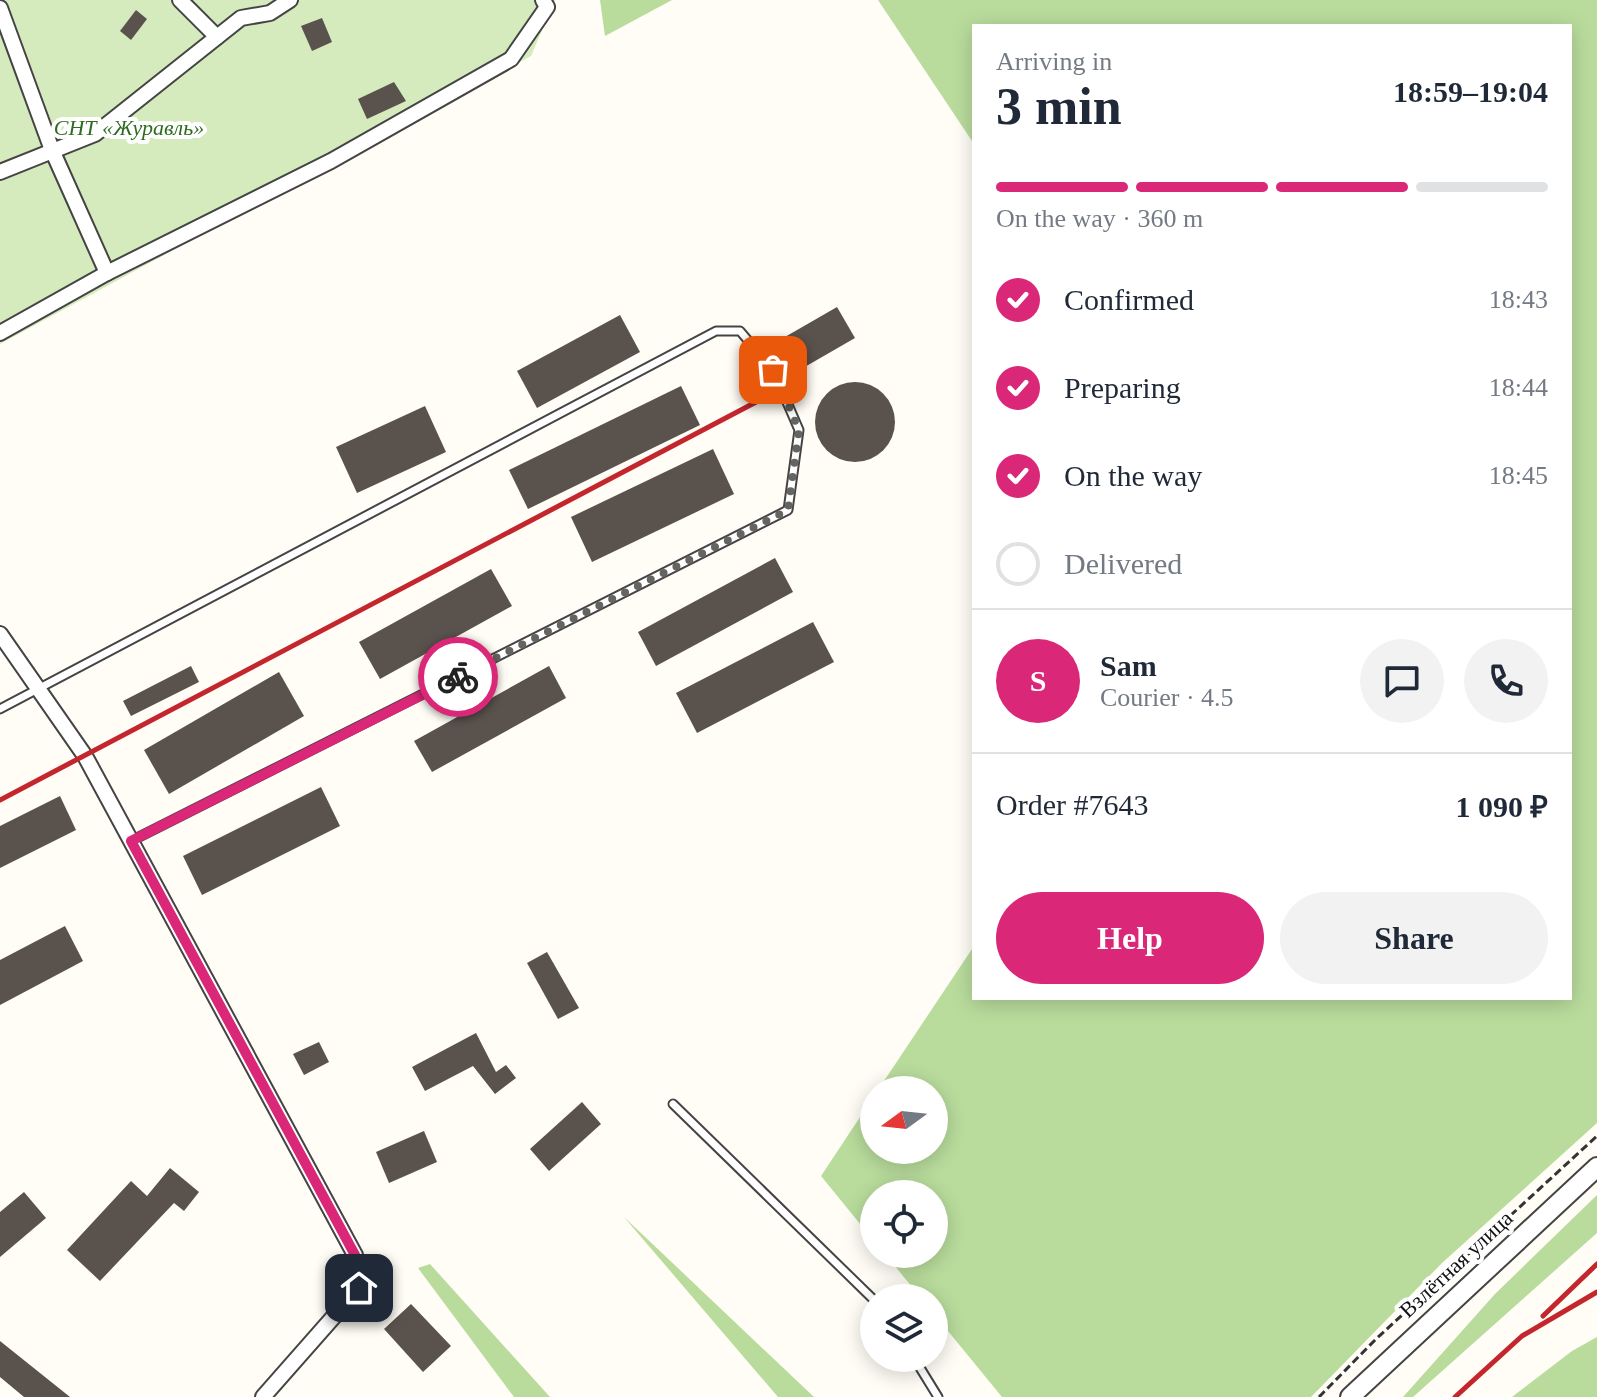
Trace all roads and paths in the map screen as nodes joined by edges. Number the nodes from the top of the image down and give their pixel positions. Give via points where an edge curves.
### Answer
1 (180, 0) edge
2 (290, 0) edge
3 (543, 0) edge
4 (0, 8) edge
5 (217, 37) junction
6 (52, 150) junction
7 (0, 172) edge
8 (107, 273) junction
9 (0, 333) edge
10 (0, 634) edge
11 (39, 690) junction
12 (0, 709) edge
13 (131, 841) junction
14 (673, 1104) dead end
15 (1597, 1136) edge
16 (1597, 1167) edge
17 (860, 1286) edge
18 (923, 1372) edge
19 (263, 1397) edge
20 (938, 1397) edge
21 (1319, 1397) edge
22 (1350, 1397) edge

1 - 5 street
2 - 5 street via 270,13 241,18
3 - 8 street via 547,7 511,59 331,161
4 - 6 street
5 - 6 street via 95,134
6 - 7 street
6 - 8 street
8 - 9 street
10 - 11 street
11 - 12 lane
11 - 13 street via 85,756
11 - 13 lane via 716,331 740,331 773,370 799,430 788,510
13 - 19 street via 355,1255 359,1288
14 - 17 lane
15 - 21 path
16 - 22 street, Взлётная улица
18 - 20 lane

